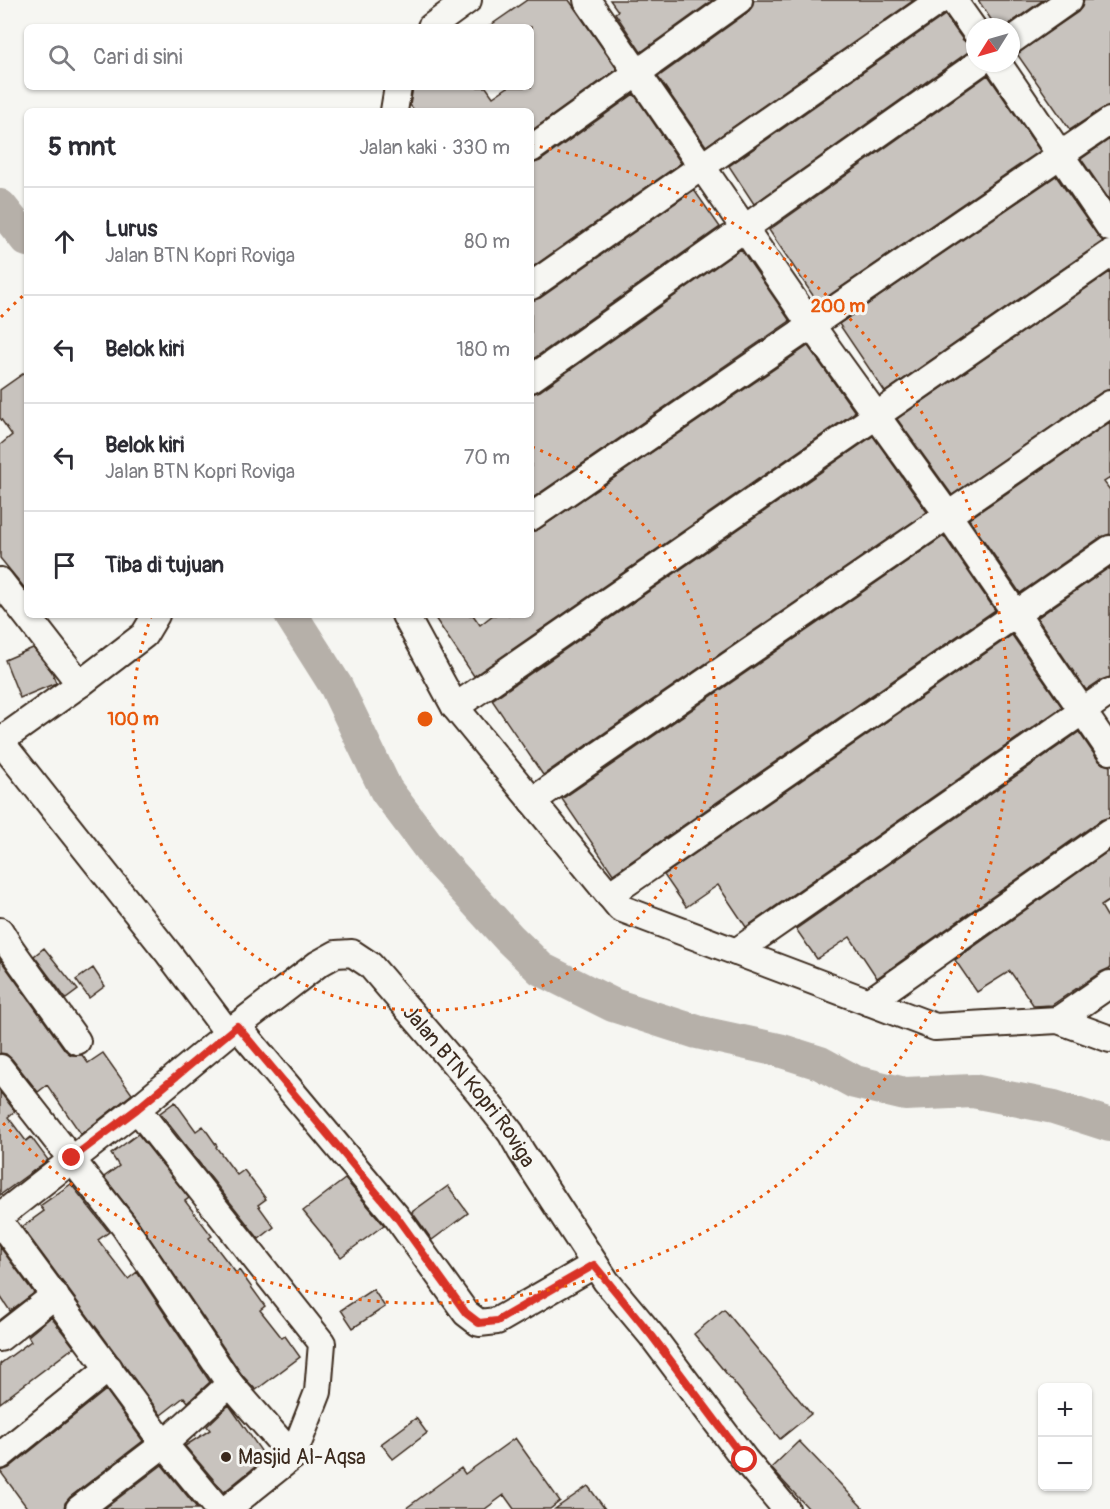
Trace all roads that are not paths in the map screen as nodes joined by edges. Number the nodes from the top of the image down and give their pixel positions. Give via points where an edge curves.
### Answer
1 (468, 0) edge
2 (587, 0) edge
3 (739, 0) edge
4 (940, 0) edge
5 (953, 0) edge
6 (1069, 0) edge
7 (966, 18) edge
8 (435, 24) edge
9 (1020, 34) edge
10 (966, 72) edge
11 (1004, 72) edge
12 (638, 73) junction
13 (398, 90) edge
14 (394, 108) edge
15 (1110, 121) edge
16 (534, 147) edge
17 (1061, 154) junction
18 (702, 166) junction
19 (744, 228) junction
20 (1110, 228) edge
21 (1110, 254) edge
22 (534, 284) edge
23 (811, 325) junction
24 (534, 377) edge
25 (1110, 404) edge
26 (876, 417) junction
27 (534, 515) edge
28 (948, 515) junction
29 (1110, 549) edge
30 (0, 581) edge
31 (24, 612) edge
32 (1015, 614) junction
33 (29, 618) edge
34 (154, 618) edge
35 (407, 618) edge
36 (80, 684) junction
37 (1110, 692) edge
38 (455, 707) junction
39 (1082, 712) junction
40 (0, 741) edge
41 (1110, 751) edge
42 (532, 801) junction
43 (1110, 832) edge
44 (609, 895) junction
45 (0, 931) edge
46 (736, 952) junction
47 (1110, 984) edge
48 (868, 1002) junction
49 (1058, 1020) junction
50 (232, 1029) junction
51 (1110, 1039) edge
52 (77, 1041) dead end
53 (0, 1068) edge
54 (137, 1109) junction
55 (72, 1158) junction
56 (0, 1216) edge
57 (0, 1222) edge
58 (594, 1265) junction
59 (55, 1294) junction
60 (0, 1338) edge
61 (109, 1368) junction
62 (230, 1384) junction
63 (164, 1444) junction
64 (0, 1456) edge
65 (293, 1456) junction
66 (79, 1509) edge
67 (218, 1509) edge
68 (227, 1509) edge
69 (786, 1509) edge

1 - 8 street
2 - 12 street
3 - 12 street
4 - 18 street
5 - 7 street
6 - 9 street
10 - 19 street
11 - 17 street
12 - 16 street
12 - 18 street
13 - 14 street
15 - 17 street
17 - 20 street
17 - 23 street
18 - 19 street
18 - 22 street
19 - 23 street
19 - 24 street
21 - 26 street
23 - 26 street
23 - 27 street
25 - 28 street
26 - 28 street
26 - 38 street
28 - 32 street
28 - 42 street
29 - 32 street
30 - 31 street
32 - 39 street
32 - 44 street
33 - 36 street
34 - 36 street via 144,635
35 - 38 street
36 - 40 street
37 - 39 street
38 - 42 street
39 - 41 street
39 - 46 street
40 - 50 street
42 - 44 street
43 - 48 street
44 - 46 street via 620,909
45 - 52 street
46 - 48 street
47 - 49 street
48 - 49 street via 935,1027
49 - 51 street
50 - 54 street, Jalan BTN Kopri Roviga
50 - 58 street via 396,1216 466,1313 479,1323 497,1321
50 - 58 street, Jalan BTN Kopri Roviga via 318,964 336,954 352,953 370,965 505,1124
53 - 55 street
54 - 55 street, Jalan BTN Kopri Roviga
54 - 65 street via 322,1343 318,1392
55 - 56 street, Jalan BTN Kopri Roviga
55 - 62 street via 124,1226
57 - 59 street
58 - 69 street, Jalan BTN Kopri Roviga
59 - 60 street
59 - 61 street
61 - 63 street
61 - 64 street
62 - 63 street
62 - 65 street
63 - 66 street
63 - 67 street
65 - 68 street

